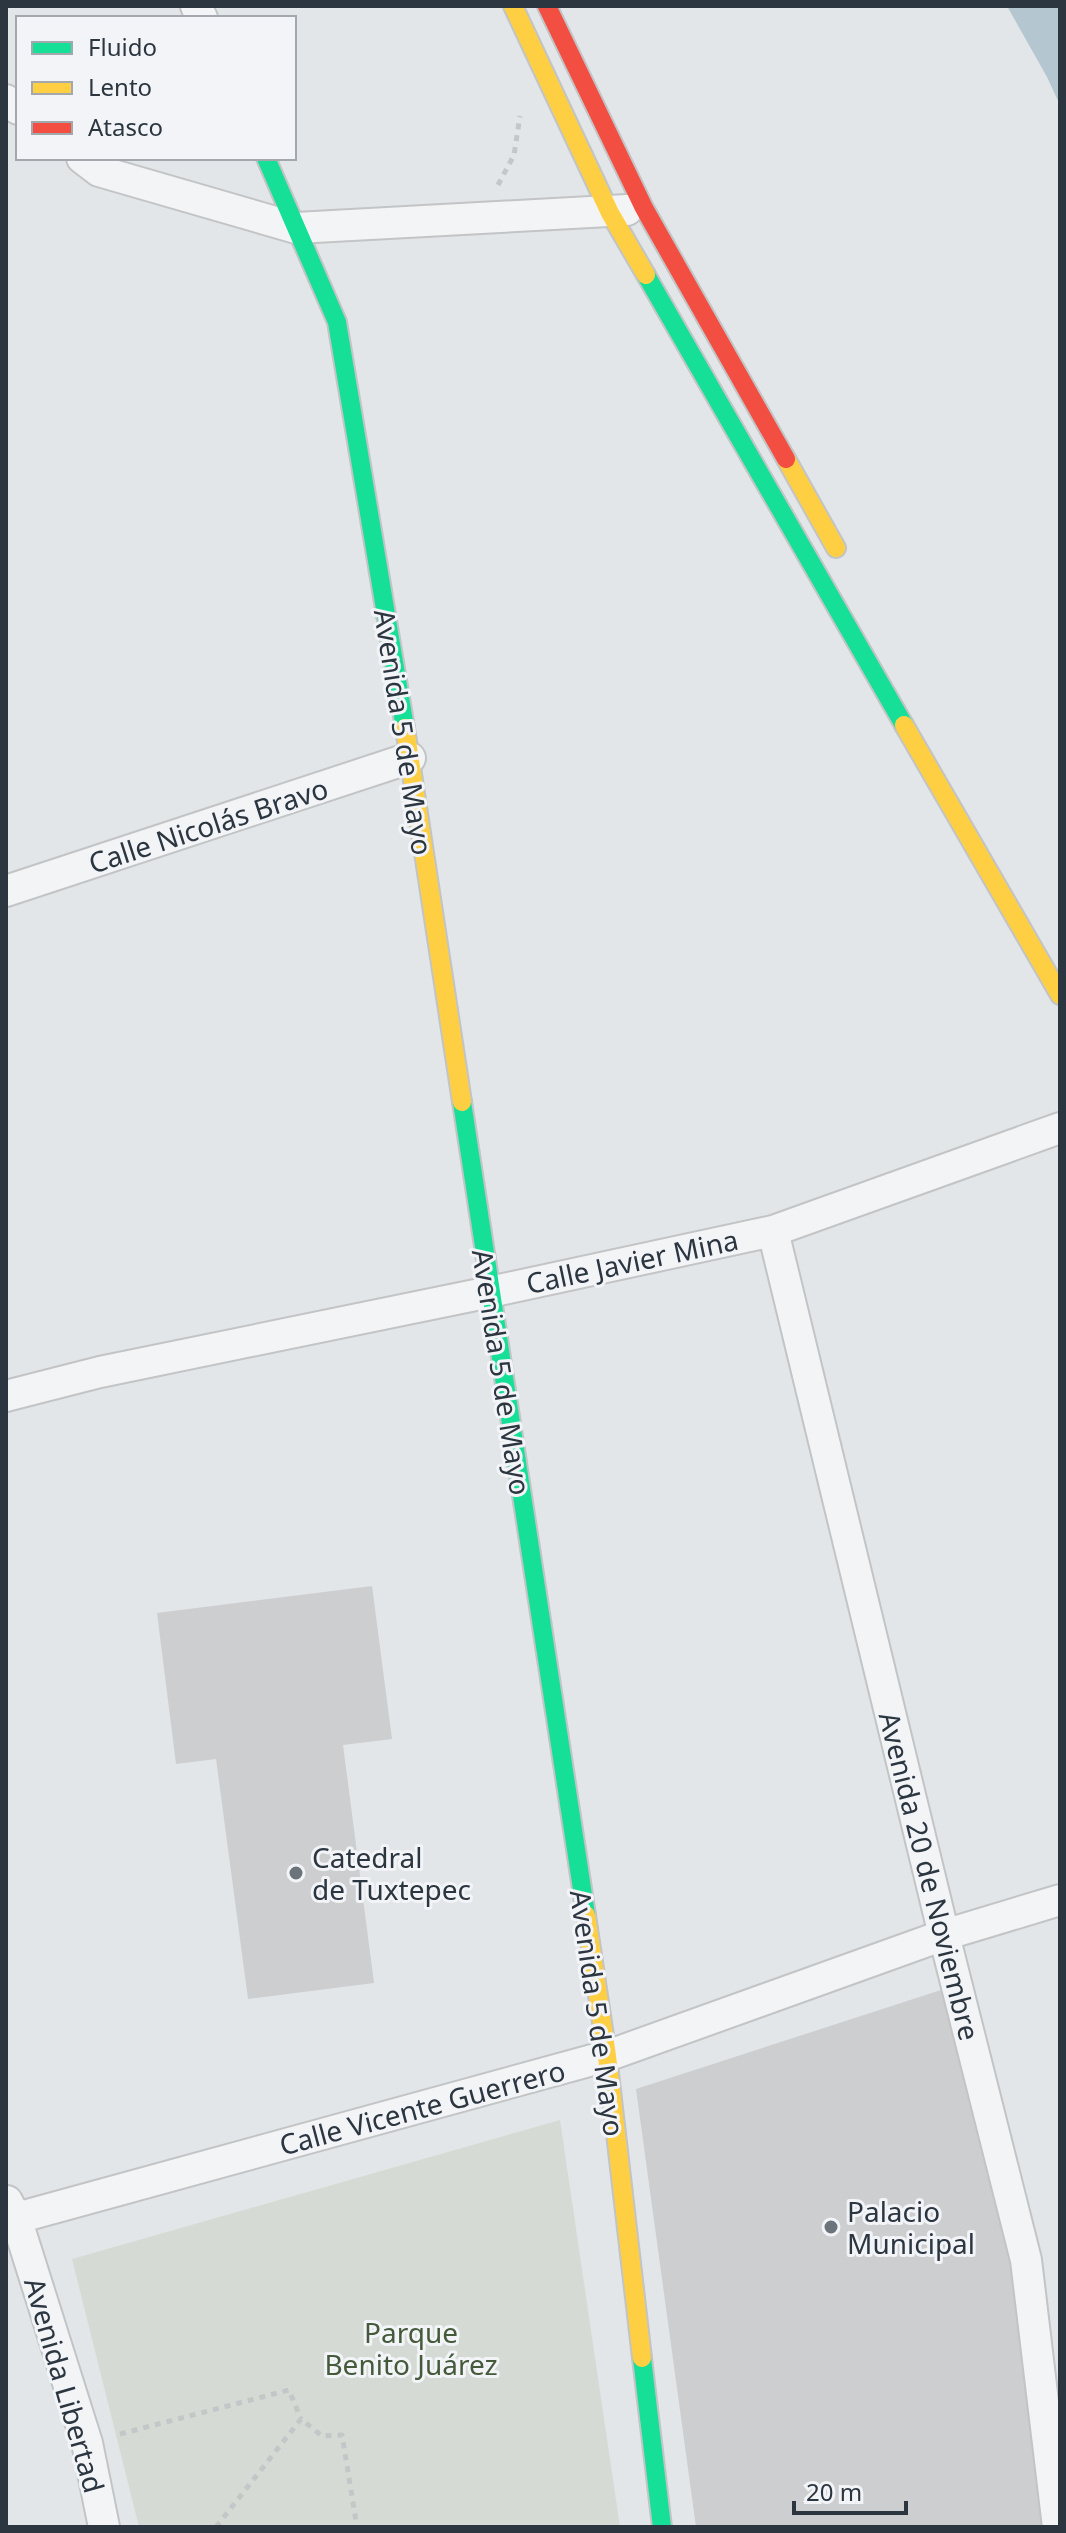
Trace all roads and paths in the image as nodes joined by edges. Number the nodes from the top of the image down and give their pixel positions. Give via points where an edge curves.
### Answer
1 (513, 6) edge
2 (547, 6) edge
3 (520, 115) dead end
4 (85, 160) edge
5 (267, 160) edge
6 (644, 208) junction
7 (610, 213) junction
8 (472, 218) junction
9 (296, 228) junction
10 (848, 568) dead end
11 (410, 758) junction
12 (6, 891) edge
13 (1060, 995) edge
14 (1060, 1128) edge
15 (773, 1231) junction
16 (490, 1292) junction
17 (6, 1396) edge
18 (1060, 1900) edge
19 (944, 1935) junction
20 (607, 2056) junction
21 (9, 2213) edge
22 (301, 2419) junction
23 (87, 2443) junction
24 (104, 2527) edge
25 (216, 2527) edge
26 (357, 2527) edge
27 (662, 2527) edge
28 (1058, 2527) edge

1 - 7 street
2 - 6 street
3 - 8 path via 514,155
4 - 9 street via 99,171
5 - 9 street, Avenida 5 de Mayo
6 - 7 street
6 - 10 street
7 - 8 street
7 - 13 street
8 - 9 street
9 - 11 street, Avenida 5 de Mayo via 337,322
11 - 12 street, Calle Nicolás Bravo
11 - 16 street, Avenida 5 de Mayo
14 - 15 street, Calle Javier Mina
15 - 16 street, Calle Javier Mina
15 - 19 street, Avenida 20 de Noviembre
16 - 17 street, Calle Javier Mina
16 - 20 street, Avenida 5 de Mayo
18 - 19 street, Calle Vicente Guerrero
19 - 20 street, Calle Vicente Guerrero
19 - 28 street, Avenida 20 de Noviembre via 1026,2260
20 - 21 street, Calle Vicente Guerrero
20 - 27 street, Avenida 5 de Mayo
21 - 23 street, Avenida Libertad
22 - 23 path via 289,2390
22 - 25 path
22 - 26 path via 322,2436 342,2435
23 - 24 street, Avenida Libertad

